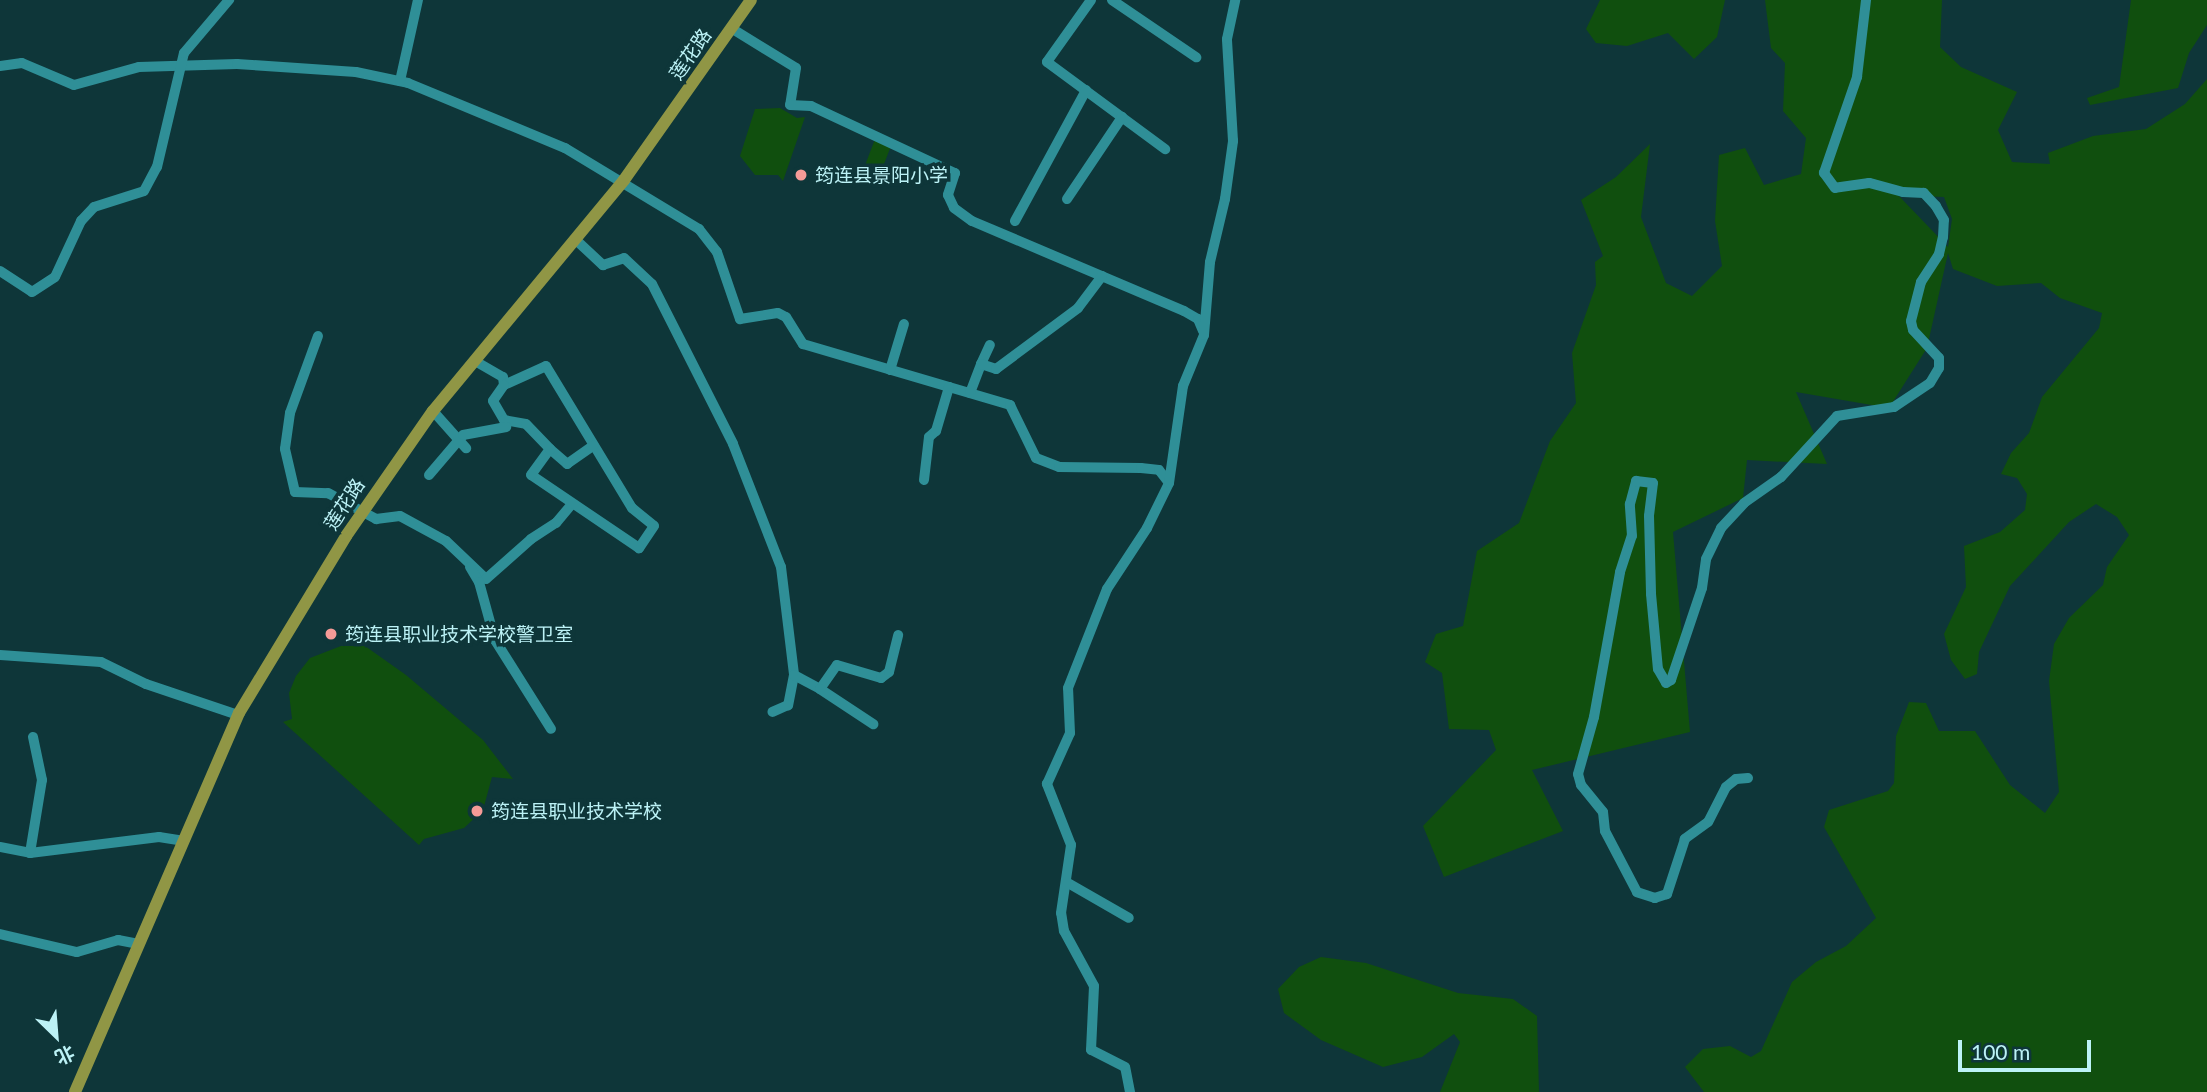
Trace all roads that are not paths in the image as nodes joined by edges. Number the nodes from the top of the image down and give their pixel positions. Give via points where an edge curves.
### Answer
1 (229, 0) edge
2 (418, 0) edge
3 (751, 0) edge
4 (1091, 0) edge
5 (1112, 0) edge
6 (1235, 0) edge
7 (1866, 0) edge
8 (731, 28) junction
9 (1196, 57) dead end
10 (0, 66) edge
11 (181, 66) junction
12 (400, 81) junction
13 (1086, 90) junction
14 (1122, 117) junction
15 (1166, 149) dead end
16 (624, 180) junction
17 (1067, 199) dead end
18 (1015, 220) dead end
19 (576, 240) junction
20 (0, 271) edge
21 (1102, 276) junction
22 (904, 324) dead end
23 (1204, 335) junction
24 (318, 336) dead end
25 (989, 345) dead end
26 (475, 361) junction
27 (981, 364) junction
28 (890, 370) junction
29 (504, 385) junction
30 (949, 387) junction
31 (970, 393) junction
32 (433, 411) junction
33 (506, 428) dead end
34 (460, 436) junction
35 (593, 446) junction
36 (466, 448) dead end
37 (550, 449) junction
38 (429, 475) dead end
39 (924, 480) dead end
40 (1169, 483) junction
41 (571, 505) junction
42 (359, 514) junction
43 (470, 566) junction
44 (898, 635) dead end
45 (0, 655) edge
46 (794, 675) junction
47 (820, 689) junction
48 (772, 712) dead end
49 (238, 715) junction
50 (873, 724) dead end
51 (551, 729) dead end
52 (33, 737) dead end
53 (1748, 778) dead end
54 (183, 841) junction
55 (0, 847) edge
56 (30, 853) junction
57 (1068, 883) junction
58 (1129, 918) dead end
59 (0, 934) edge
60 (139, 944) junction
61 (75, 1092) edge
62 (1130, 1092) edge

1 - 11 street via 184,53
2 - 12 street
3 - 8 main road, 莲花路
4 - 13 street via 1048,62
5 - 9 street
6 - 23 street via 1227,39 1233,142 1210,262
7 - 53 street via 1857,77 1824,173 1835,188 1869,183 1924,193 1936,206 1944,220 1943,237 1939,254 1921,282 1911,321 1913,330 1940,358 1939,369 1930,383 1894,407 1837,416 1781,477 1744,503 1721,528 1706,559 1702,588 1673,675 1666,683 1658,669 1652,606 1648,516 1653,483 1636,481 1630,504 1632,536 1620,572 1594,717 1578,774 1581,785 1604,813 1605,831 1637,892 1656,898 1667,894 1671,886 1678,850 1685,839 1708,822 1726,787 1736,779
8 - 16 main road, 莲花路
8 - 21 street via 796,68 790,105 811,106 955,173 948,195 954,208 972,221
10 - 11 street via 22,63 74,85 139,68
11 - 12 street via 285,66
11 - 20 street via 157,167 145,191 94,208 81,221 55,277 32,292
12 - 16 street via 554,143
13 - 14 street
13 - 18 street
14 - 15 street
14 - 17 street
16 - 19 main road, 莲花路
16 - 28 street via 708,237 740,319 778,313 786,317 803,344
19 - 26 main road, 莲花路
19 - 46 street via 603,265 624,258 645,276 670,313 733,444 781,567
21 - 23 street via 1198,319
21 - 27 street via 1078,308 996,369
22 - 28 street
23 - 40 street via 1183,386
24 - 42 street via 292,403 285,449 289,483 301,495 328,493
25 - 27 street
26 - 29 street via 503,377
26 - 32 main road, 莲花路
27 - 31 street
28 - 30 street
29 - 35 street via 546,366
29 - 37 street via 493,401 504,420 526,424
30 - 31 street
30 - 39 street via 936,431 929,437
31 - 40 street via 1010,405 1035,458 1078,470 1116,465 1159,470
32 - 34 street
32 - 42 main road, 莲花路
33 - 34 street
34 - 36 street
34 - 38 street
35 - 37 street via 567,464
35 - 41 street via 632,508 654,526 639,548
37 - 41 street via 531,475
40 - 57 street via 1147,528 1107,589 1068,688 1070,733 1046,784 1068,831
41 - 43 street via 556,523 531,538 486,579
42 - 43 street via 384,520 400,516 446,541
42 - 49 main road, 莲花路
43 - 51 street via 480,582 495,640
44 - 47 street via 890,672 881,678 837,665
45 - 49 street via 101,662 146,684
46 - 47 street
46 - 48 street via 788,705
47 - 50 street
49 - 54 main road, 莲花路
52 - 56 street via 42,780
54 - 56 street via 159,836
54 - 60 main road, 莲花路
55 - 56 street
57 - 58 street
57 - 62 street via 1061,913 1064,931 1094,986 1091,1050 1125,1067
59 - 60 street via 77,953 118,940
60 - 61 main road, 莲花路

